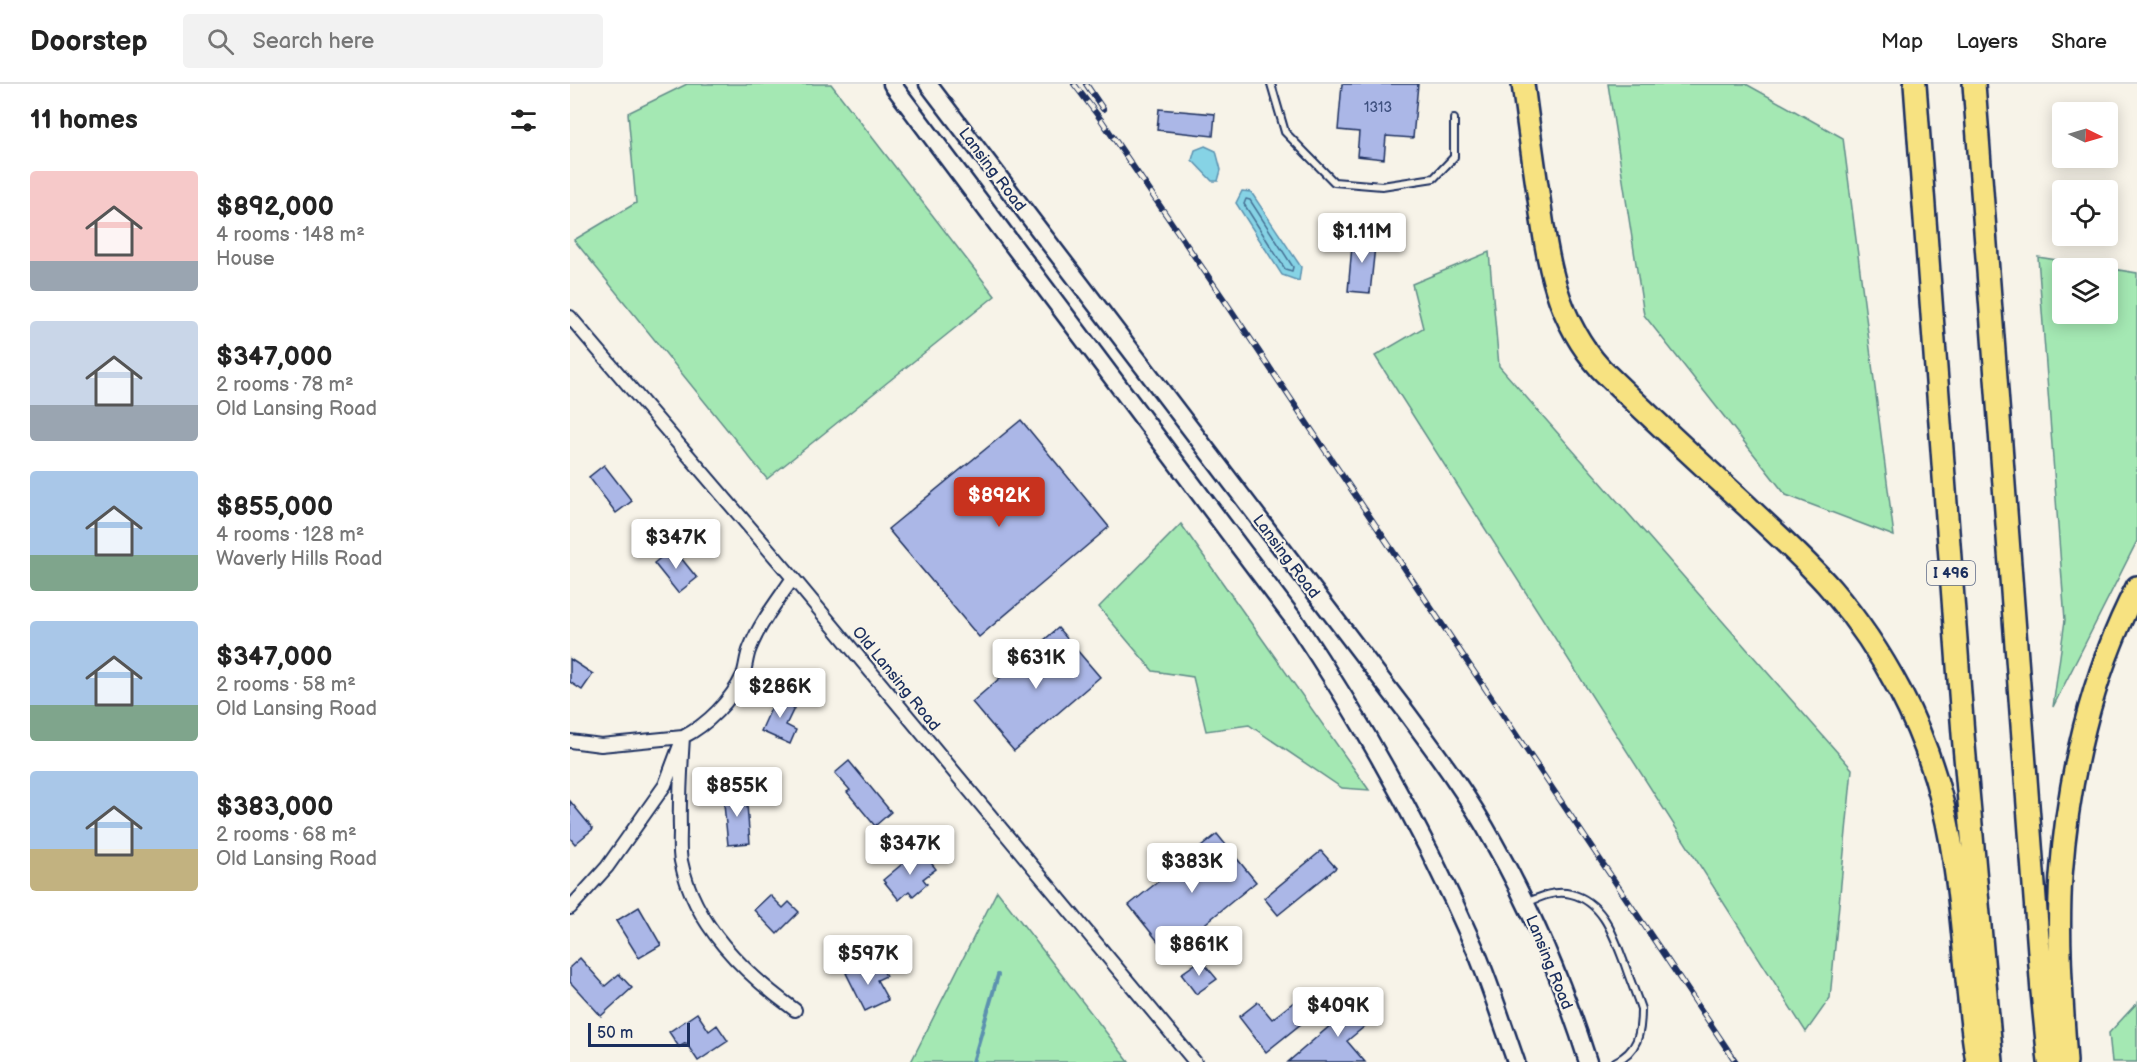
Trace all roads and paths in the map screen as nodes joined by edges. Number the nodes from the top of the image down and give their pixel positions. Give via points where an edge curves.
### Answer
1 (892, 84) edge
2 (928, 84) edge
3 (1271, 84) edge
4 (1523, 84) edge
5 (1915, 84) edge
6 (1974, 84) edge
7 (1455, 119) dead end
8 (570, 317) edge
9 (793, 578) junction
10 (2137, 587) edge
11 (683, 737) junction
12 (570, 741) edge
13 (1526, 903) junction
14 (570, 908) edge
15 (795, 1010) dead end
16 (1195, 1062) edge
17 (1516, 1062) edge
18 (1588, 1062) edge
19 (1615, 1062) edge
20 (1977, 1062) edge
21 (1992, 1062) edge
22 (2049, 1062) edge
23 (2066, 1062) edge

1 - 17 main road, Lansing Road via 1330,673 1388,773 1445,884 1477,953
2 - 13 main road, Lansing Road via 1413,721 1461,788
3 - 7 lane via 1285,132 1334,182 1382,186 1434,178 1454,157
4 - 20 highway via 1551,273 1563,310 1583,348 1607,376 1830,588 1871,642 1910,710 1938,786 1953,853
5 - 21 highway, I 496 via 1963,734
6 - 22 highway
8 - 9 street, Old Lansing Road
9 - 11 street via 765,618 749,650 743,675 729,696 698,729
9 - 16 street, Old Lansing Road
10 - 23 highway via 2100,676 2068,821 2060,916
11 - 12 street via 601,745
11 - 14 street via 664,785 607,867
11 - 15 street via 680,858 687,884 721,943 772,994
13 - 18 main road, Lansing Road
13 - 19 lane via 1548,894 1571,894 1587,901 1610,928 1641,1009 1634,1047

